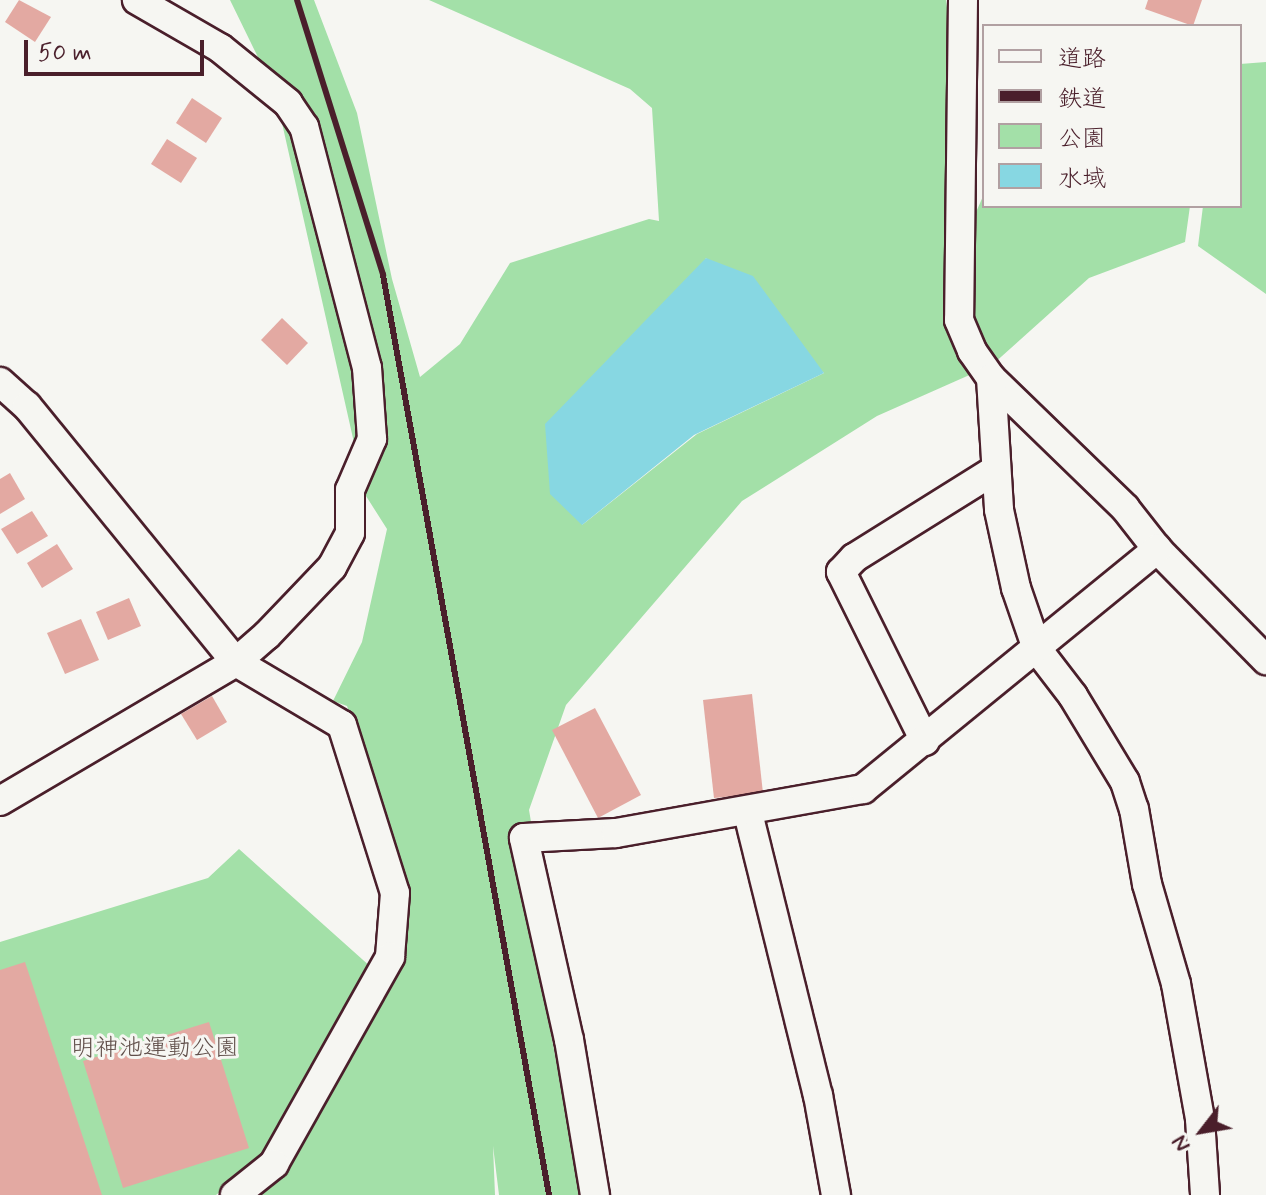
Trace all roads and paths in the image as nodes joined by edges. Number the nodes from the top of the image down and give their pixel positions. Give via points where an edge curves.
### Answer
1 (137, 0) edge
2 (963, 0) edge
3 (991, 378) junction
4 (0, 382) edge
5 (995, 470) junction
6 (1157, 549) junction
7 (1037, 649) junction
8 (1266, 660) edge
9 (236, 662) junction
10 (925, 741) junction
11 (0, 801) edge
12 (748, 813) junction
13 (235, 1195) edge
14 (595, 1195) edge
15 (836, 1195) edge
16 (1205, 1195) edge

1 - 9 street via 220,48 288,103 304,127 367,368 372,439 350,490 350,533 332,567
2 - 3 street via 959,320
3 - 5 street
3 - 6 street via 1125,508
4 - 9 street via 27,406
5 - 7 street via 1016,588
5 - 10 street via 854,558 841,572
6 - 7 street
6 - 8 street
7 - 10 street
7 - 16 street via 1081,708 1125,782 1134,809 1147,884 1176,984 1200,1119
9 - 11 street
9 - 13 street via 342,725 395,893 390,957 274,1164
10 - 12 street via 863,789
12 - 14 street via 616,833 524,838 569,1040
12 - 15 street via 818,1095

